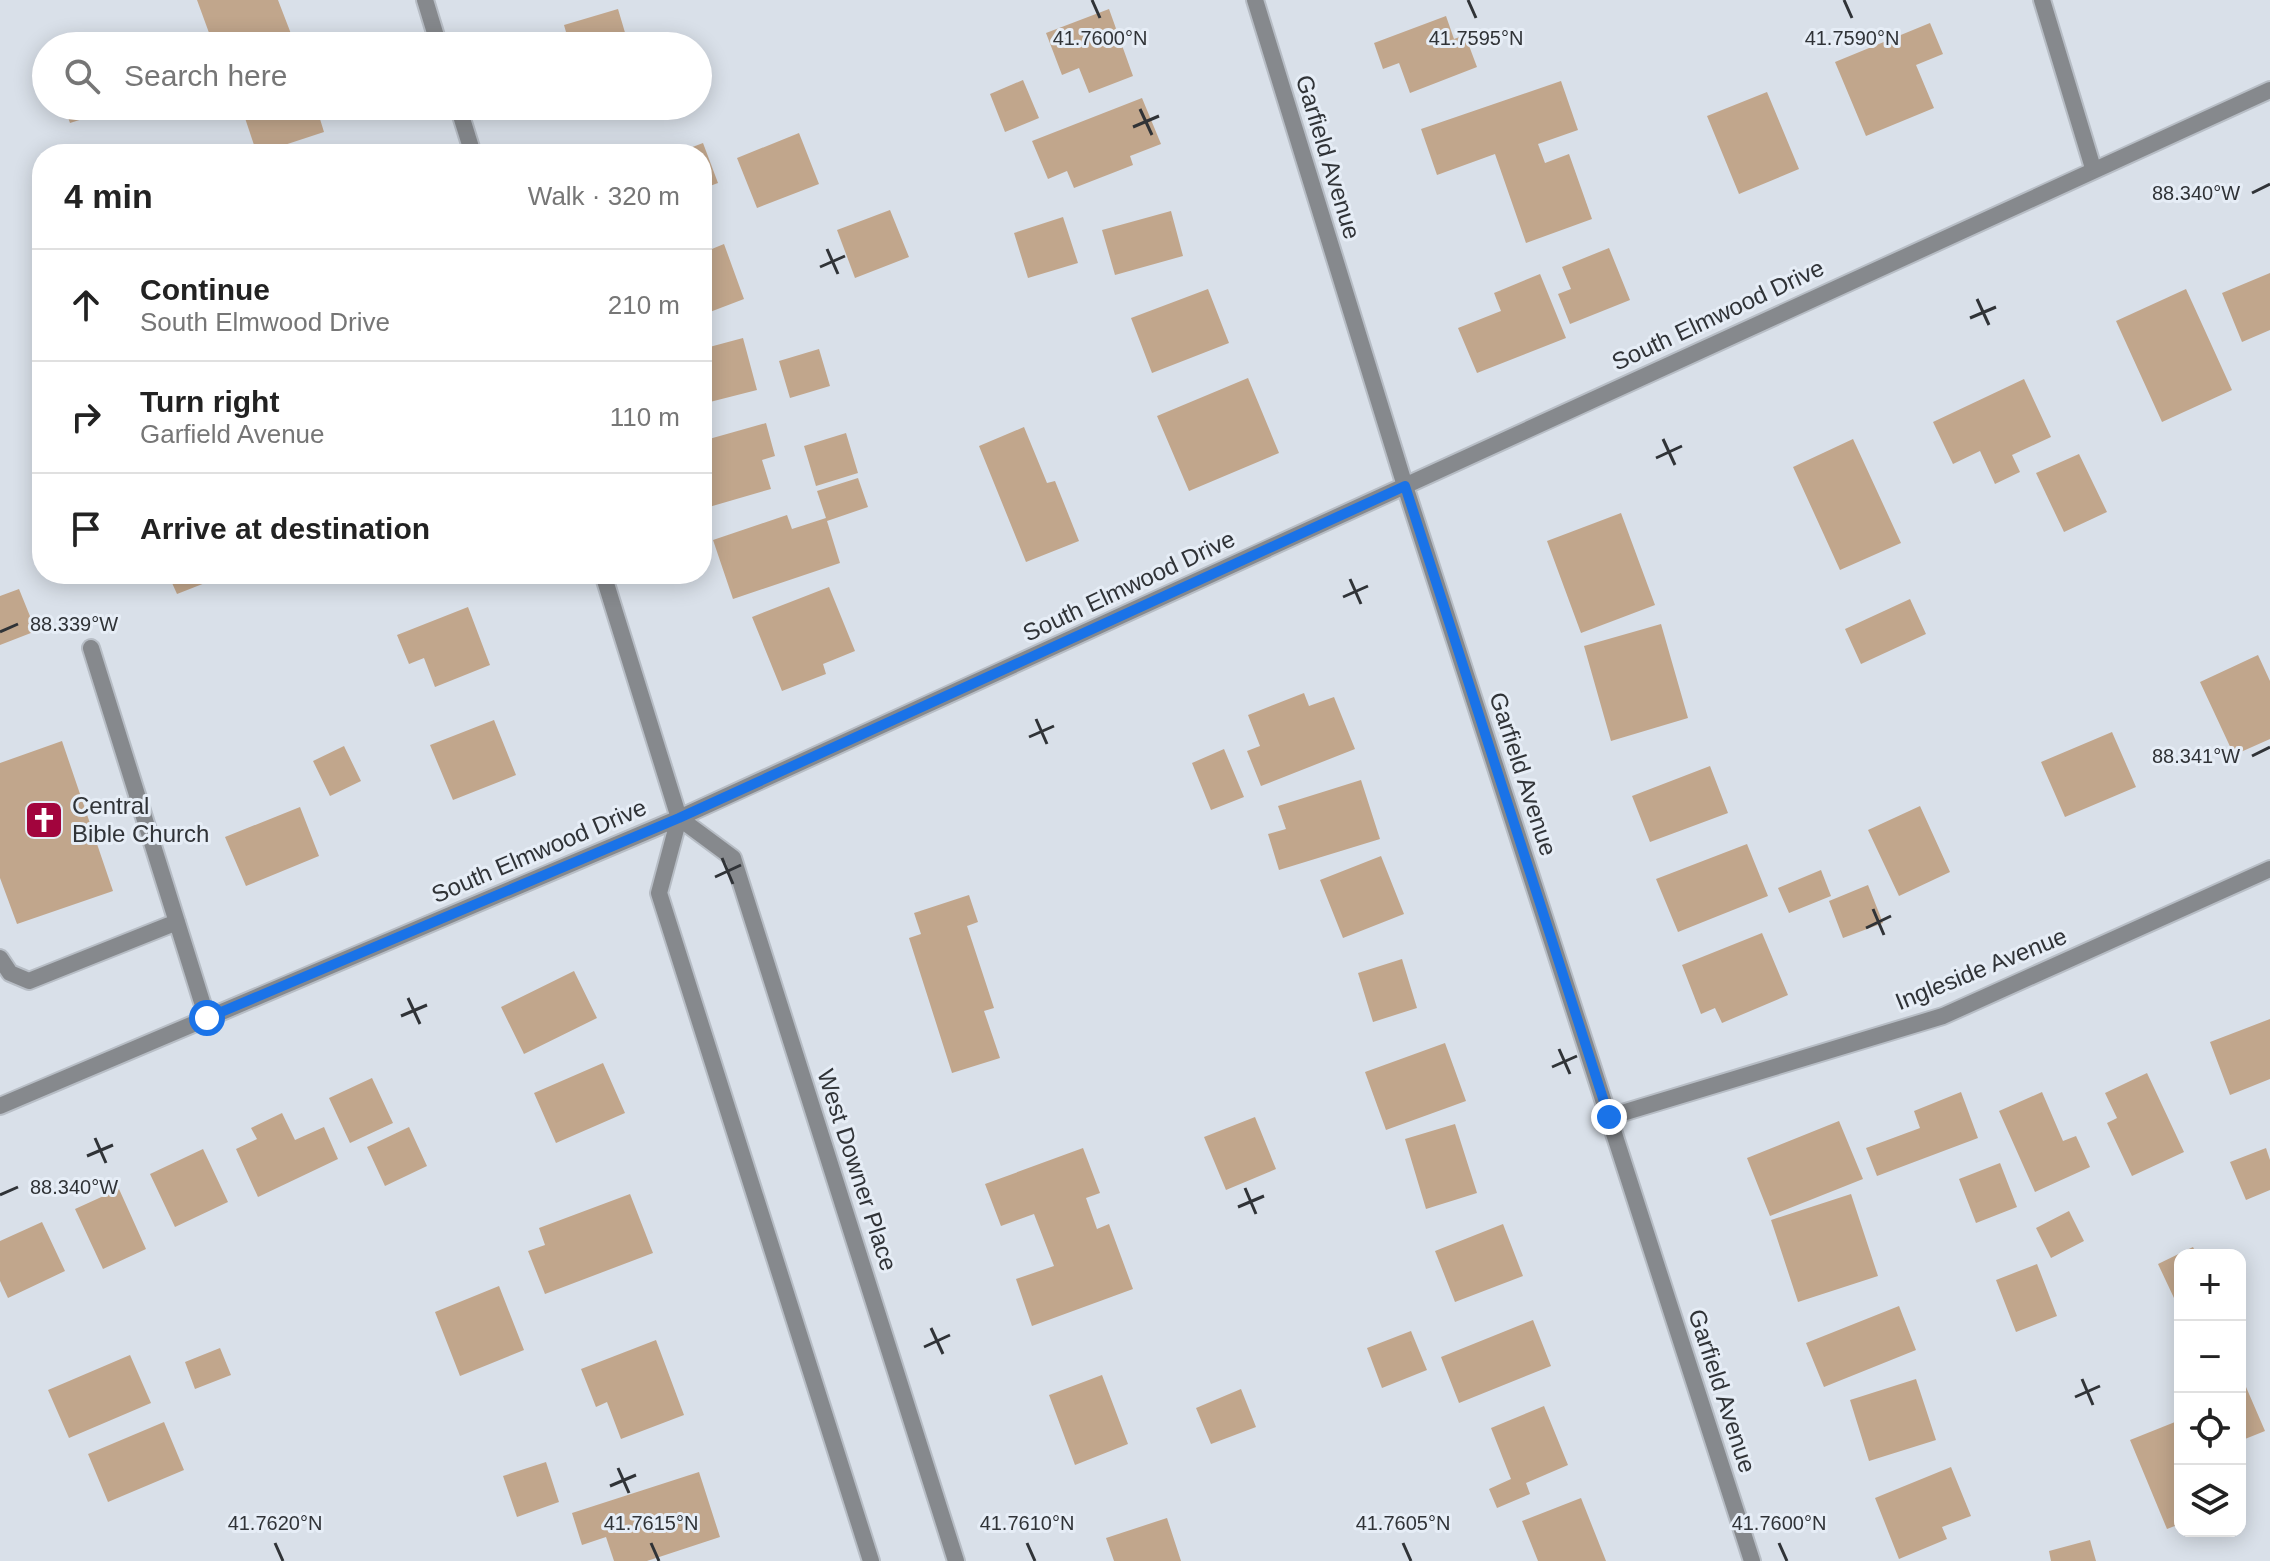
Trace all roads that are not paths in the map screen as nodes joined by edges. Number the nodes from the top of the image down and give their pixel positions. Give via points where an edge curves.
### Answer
1 (425, 0) edge
2 (1255, 0) edge
3 (2042, 0) edge
4 (435, 32) edge
5 (2270, 90) edge
6 (462, 120) edge
7 (470, 144) edge
8 (2093, 168) junction
9 (1405, 486) junction
10 (606, 584) edge
11 (91, 648) dead end
12 (679, 818) junction
13 (2270, 869) edge
14 (177, 922) junction
15 (0, 958) edge
16 (207, 1018) junction
17 (0, 1106) edge
18 (1609, 1117) junction
19 (871, 1561) edge
20 (956, 1561) edge
21 (1752, 1561) edge

1 - 4 street
2 - 9 street, Garfield Avenue
3 - 8 street
5 - 8 street, South Elmwood Drive
6 - 7 street
8 - 9 street, South Elmwood Drive
9 - 12 street, South Elmwood Drive
9 - 18 street, Garfield Avenue
10 - 12 street
11 - 14 street
12 - 16 street, South Elmwood Drive
12 - 19 street via 659,893
12 - 20 street, West Downer Place via 733,858
13 - 18 street, Ingleside Avenue via 1943,1016
14 - 15 street via 29,981 10,973
14 - 16 street
16 - 17 street, South Elmwood Drive
18 - 21 street, Garfield Avenue

